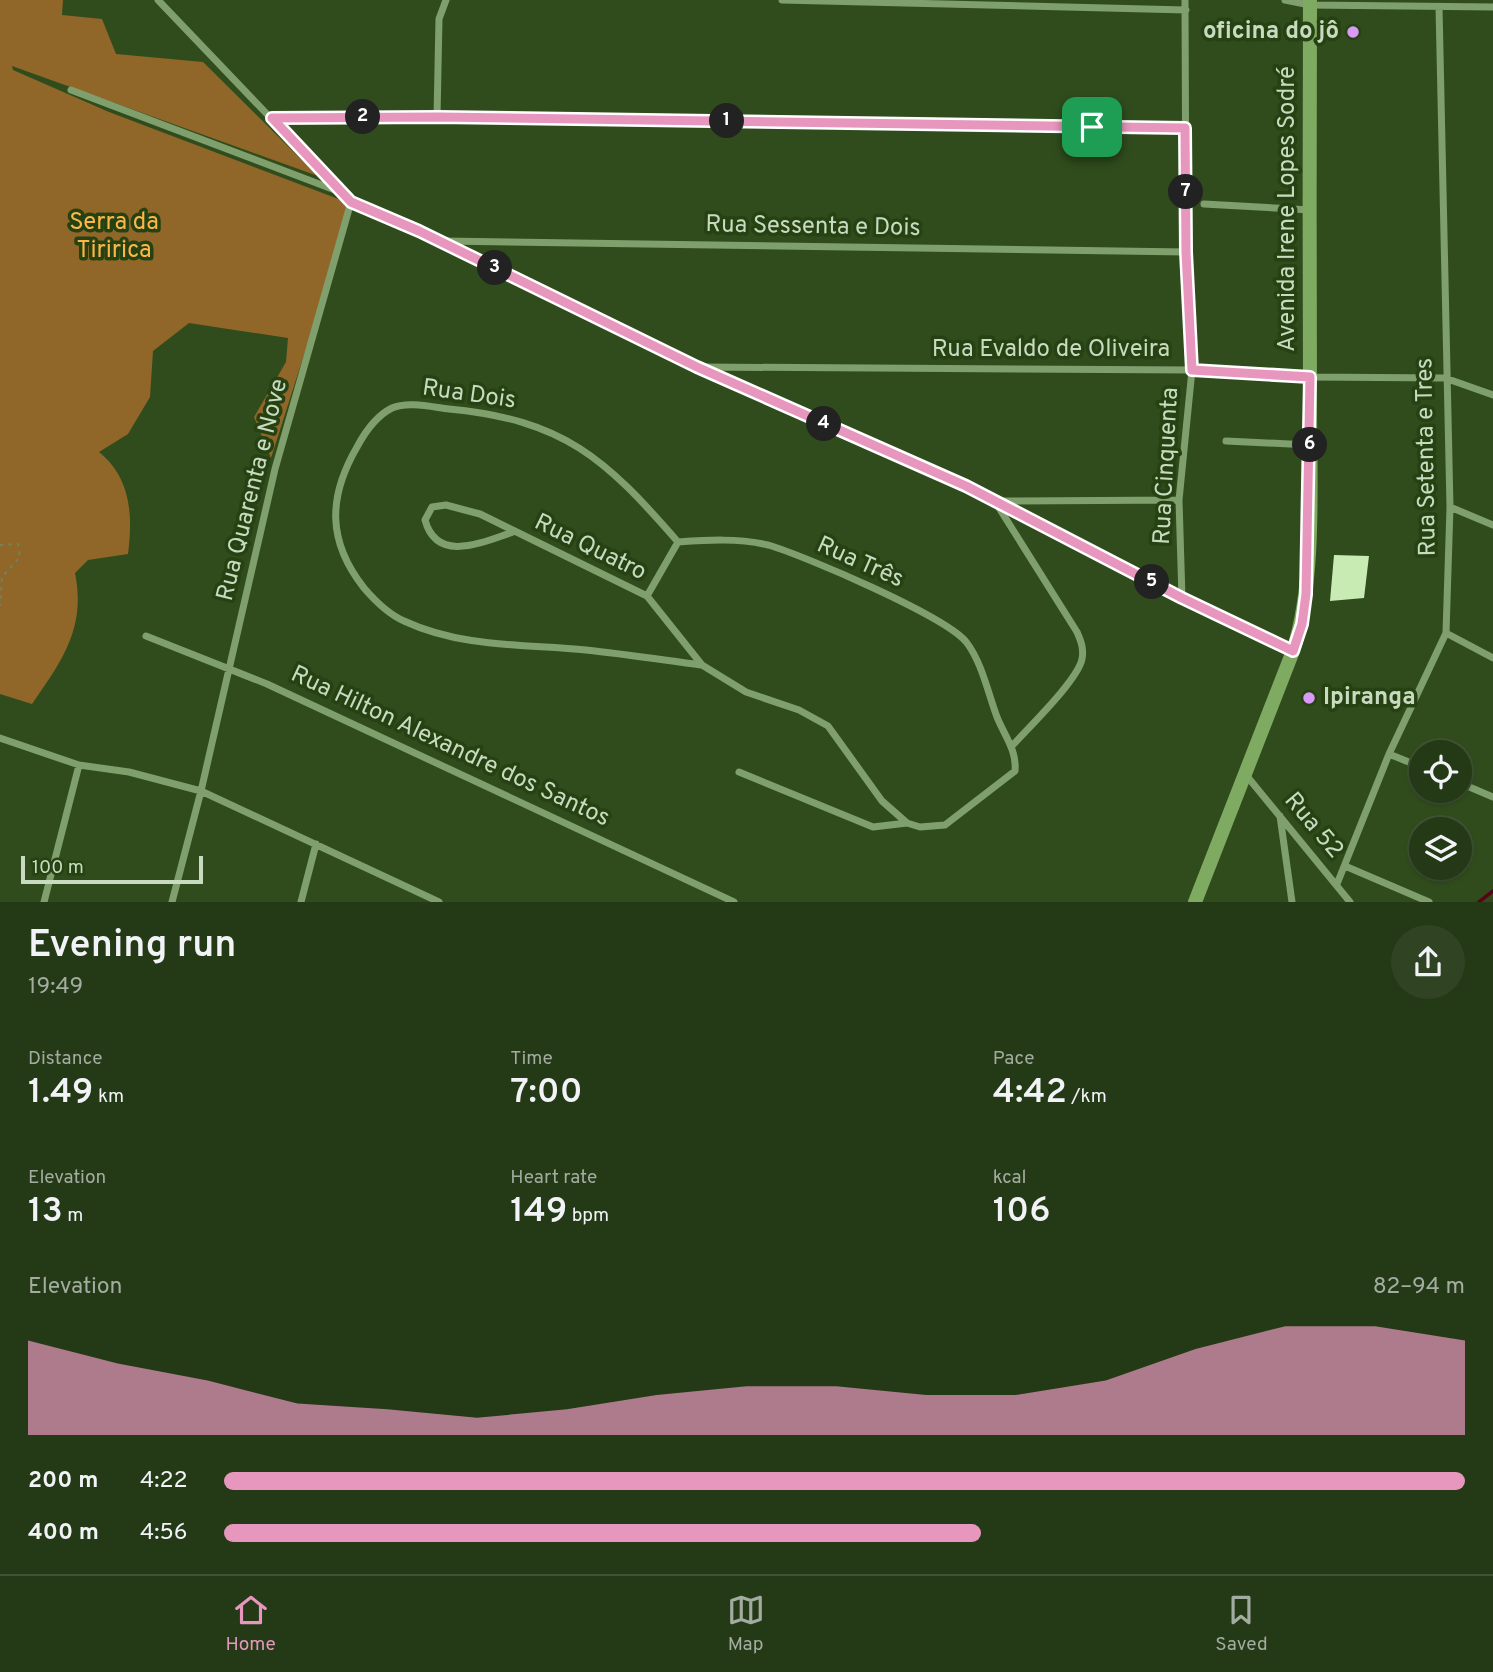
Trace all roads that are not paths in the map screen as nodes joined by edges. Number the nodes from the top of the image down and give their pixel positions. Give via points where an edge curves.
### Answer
1 (158, 0) edge
2 (446, 0) edge
3 (782, 0) edge
4 (1185, 0) edge
5 (1284, 0) edge
6 (1310, 3) edge
7 (1440, 7) junction
8 (1493, 8) edge
9 (1186, 10) junction
10 (71, 90) dead end
11 (438, 117) junction
12 (272, 118) junction
13 (1185, 128) junction
14 (341, 192) junction
15 (351, 202) junction
16 (1204, 204) dead end
17 (1311, 210) junction
18 (439, 241) junction
19 (1186, 252) junction
20 (697, 367) junction
21 (1192, 370) junction
22 (1310, 377) junction
23 (1445, 378) junction
24 (1493, 395) edge
25 (1226, 441) dead end
26 (1310, 445) junction
27 (995, 500) junction
28 (1179, 500) junction
29 (1450, 507) junction
30 (1493, 525) edge
31 (513, 532) junction
32 (678, 542) junction
33 (647, 596) junction
34 (1182, 598) junction
35 (1446, 634) junction
36 (146, 636) dead end
37 (1293, 651) junction
38 (1493, 658) edge
39 (702, 665) junction
40 (229, 667) junction
41 (0, 738) edge
42 (1012, 746) junction
43 (1389, 754) junction
44 (1409, 762) edge
45 (79, 765) junction
46 (739, 772) dead end
47 (1246, 775) junction
48 (1472, 788) edge
49 (201, 791) junction
50 (1493, 797) edge
51 (1280, 816) junction
52 (907, 824) junction
53 (316, 844) junction
54 (1345, 866) junction
55 (1337, 884) junction
56 (44, 902) edge
57 (172, 902) edge
58 (301, 902) edge
59 (439, 902) edge
60 (734, 902) edge
61 (1195, 902) edge
62 (1292, 902) edge
63 (1350, 902) edge
64 (1429, 902) edge

1 - 12 street
2 - 11 street via 439,19
3 - 9 street
4 - 9 street, Rua Cinquenta
5 - 6 street
6 - 7 street
6 - 17 main road, Avenida Irene Lopes Sodré
7 - 8 street
7 - 23 street, Rua Setenta e Tres
9 - 13 street, Rua Cinquenta
10 - 14 street
11 - 12 street
11 - 13 street
12 - 14 street
13 - 19 street, Rua Cinquenta
14 - 15 street
15 - 18 street
15 - 40 street, Rua Quarenta e Nove via 279,455
16 - 17 street
17 - 22 main road, Avenida Irene Lopes Sodré
18 - 19 street, Rua Sessenta e Dois
18 - 20 street
19 - 21 street, Rua Cinquenta
20 - 21 street, Rua Evaldo de Oliveira
20 - 27 street
21 - 22 street, Rua Evaldo de Oliveira
21 - 28 street, Rua Cinquenta
22 - 23 street, Rua Evaldo de Oliveira
22 - 26 main road, Avenida Irene Lopes Sodré
23 - 24 street, Rua Evaldo de Oliveira
23 - 29 street, Rua Setenta e Tres
25 - 26 street
26 - 37 main road, Avenida Irene Lopes Sodré via 1306,594
27 - 28 street
27 - 34 street
27 - 42 street via 1083,646 1075,674
28 - 34 street, Rua Cinquenta
29 - 30 street
29 - 35 street, Rua Setenta e Tres
31 - 31 street, Rua Quatro via 455,548 428,532 425,520 432,507 446,505 480,514
31 - 33 street, Rua Quatro
32 - 33 street
32 - 39 street, Rua Dois via 638,496 590,454 559,434 486,412 409,405 384,413 366,430 343,472 336,503 335,528 344,558 376,601 404,621 442,635 490,644
32 - 42 street, Rua Três via 738,540 769,546 944,624 968,644
33 - 39 street, Rua Quatro
34 - 37 street
35 - 38 street
35 - 43 street, Rua Setenta e Tres
36 - 40 street, Rua Hilton Alexandre dos Santos
37 - 47 main road, Avenida Irene Lopes Sodré
39 - 52 street, Rua Quatro via 746,692 799,710 828,726 882,801
40 - 49 street, Rua Quarenta e Nove
40 - 60 street, Rua Hilton Alexandre dos Santos
41 - 45 street
42 - 52 street via 1015,771 958,818 934,827
43 - 44 street
43 - 54 street, Rua Setenta e Tres
45 - 49 street via 129,772
45 - 56 street
46 - 52 street via 873,827
47 - 51 street, Rua 52
47 - 61 main road, Avenida Irene Lopes Sodré
48 - 50 street
49 - 53 street
49 - 57 street, Rua Quarenta e Nove
51 - 55 street, Rua 52
51 - 62 street
53 - 58 street
53 - 59 street
54 - 55 street, Rua Setenta e Tres
54 - 64 street
55 - 63 street, Rua 52

